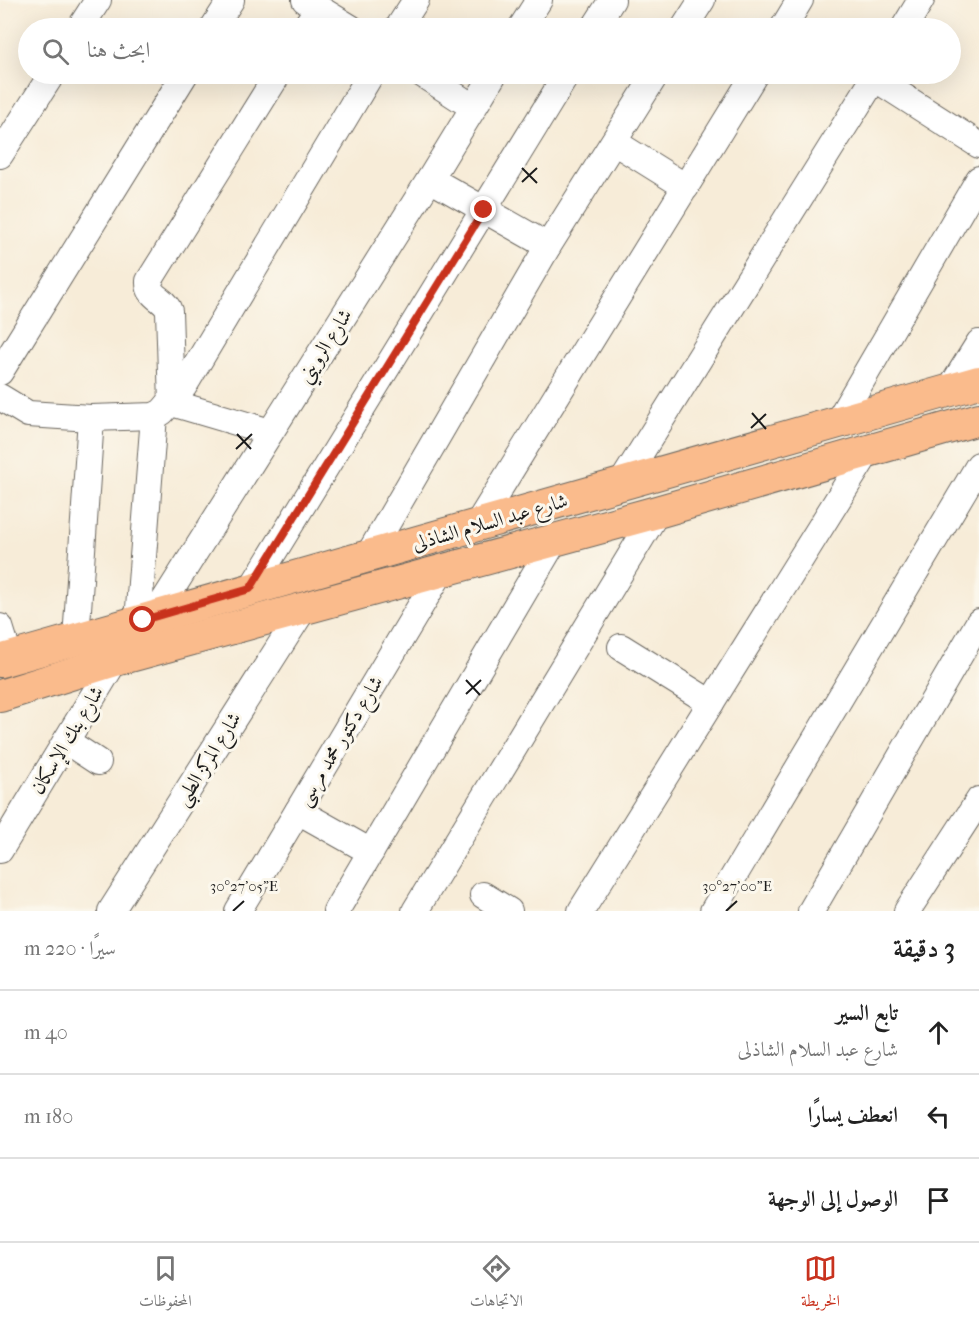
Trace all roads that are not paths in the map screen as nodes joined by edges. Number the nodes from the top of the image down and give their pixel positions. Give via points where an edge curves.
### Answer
1 (98, 0) edge
2 (231, 0) edge
3 (416, 0) edge
4 (539, 0) edge
5 (612, 0) edge
6 (702, 0) edge
7 (800, 0) edge
8 (921, 0) edge
9 (310, 12) edge
10 (86, 18) edge
11 (219, 18) edge
12 (325, 18) edge
13 (404, 18) edge
14 (527, 18) edge
15 (600, 18) edge
16 (690, 18) edge
17 (791, 18) edge
18 (910, 18) edge
19 (46, 84) edge
20 (179, 84) edge
21 (272, 84) edge
22 (365, 84) edge
23 (437, 84) edge
24 (488, 84) edge
25 (561, 84) edge
26 (650, 84) edge
27 (750, 84) edge
28 (867, 84) edge
29 (887, 84) edge
30 (473, 107) junction
31 (614, 142) junction
32 (979, 145) edge
33 (0, 155) edge
34 (430, 179) junction
35 (979, 179) edge
36 (686, 187) junction
37 (484, 210) junction
38 (548, 246) junction
39 (979, 343) edge
40 (0, 372) edge
41 (965, 385) edge
42 (0, 397) edge
43 (896, 406) junction
44 (163, 409) junction
45 (91, 418) junction
46 (979, 419) edge
47 (837, 423) junction
48 (270, 432) junction
49 (904, 440) junction
50 (868, 451) junction
51 (979, 465) edge
52 (621, 484) junction
53 (657, 512) junction
54 (477, 525) junction
55 (556, 538) junction
56 (368, 556) junction
57 (442, 570) junction
58 (250, 589) junction
59 (304, 608) junction
60 (146, 619) junction
61 (979, 622) edge
62 (0, 627) edge
63 (76, 639) junction
64 (621, 647) dead end
65 (5, 660) edge
66 (116, 660) junction
67 (0, 696) edge
68 (711, 704) junction
69 (66, 741) junction
70 (98, 762) dead end
71 (979, 800) edge
72 (298, 811) junction
73 (0, 850) edge
74 (371, 852) junction
75 (483, 895) dead end
76 (111, 911) edge
77 (238, 911) edge
78 (336, 911) edge
79 (415, 911) edge
80 (509, 911) edge
81 (581, 911) edge
82 (713, 911) edge
83 (811, 911) edge
84 (907, 911) edge

1 - 10 street
2 - 11 street
3 - 13 street
4 - 14 street
5 - 15 street
6 - 16 street
7 - 17 street
8 - 18 street
9 - 12 street
19 - 33 street
20 - 40 street
21 - 44 street via 150,281 152,294 170,312
22 - 44 street via 184,386
23 - 30 street
24 - 30 street, شارع الرويني
25 - 37 street
26 - 31 street
27 - 36 street
28 - 52 street
29 - 32 street
30 - 34 street, شارع الرويني
31 - 36 street
31 - 38 street
34 - 37 street
34 - 48 street, شارع الرويني
35 - 47 street
36 - 54 street
37 - 38 street
37 - 58 street
38 - 56 street
39 - 41 street
41 - 43 main road, شارع عبد السلام الشاذلى
42 - 45 street via 28,414
43 - 47 main road, شارع عبد السلام الشاذلى
43 - 49 main road
44 - 45 street
44 - 48 street
44 - 60 street
45 - 63 street
46 - 49 main road, شارع عبد السلام الشاذلى
47 - 52 main road, شارع عبد السلام الشاذلى
48 - 60 street, شارع الرويني
49 - 50 main road, شارع عبد السلام الشاذلى
50 - 53 main road, شارع عبد السلام الشاذلى
50 - 68 street
51 - 82 street
52 - 54 main road, شارع عبد السلام الشاذلى
53 - 55 main road, شارع عبد السلام الشاذلى
53 - 79 street
54 - 56 main road, شارع عبد السلام الشاذلى
55 - 57 main road, شارع عبد السلام الشاذلى
55 - 74 street
56 - 58 main road, شارع عبد السلام الشاذلى
57 - 59 main road, شارع عبد السلام الشاذلى
57 - 72 street, شارع دكتور محمد مرسى
58 - 60 main road, شارع عبد السلام الشاذلى
59 - 66 main road, شارع عبد السلام الشاذلى
59 - 76 street, شارع المركز الطبى
60 - 63 main road, شارع عبد السلام الشاذلى
61 - 83 street
62 - 65 street
63 - 65 main road, شارع عبد السلام الشاذلى
64 - 68 street
66 - 67 main road, شارع عبد السلام الشاذلى
66 - 69 street, شارع بنك الإسكان
68 - 81 street
69 - 70 street
69 - 73 street, شارع بنك الإسكان
71 - 84 street
72 - 74 street
72 - 77 street, شارع دكتور محمد مرسى
74 - 78 street
75 - 80 street

